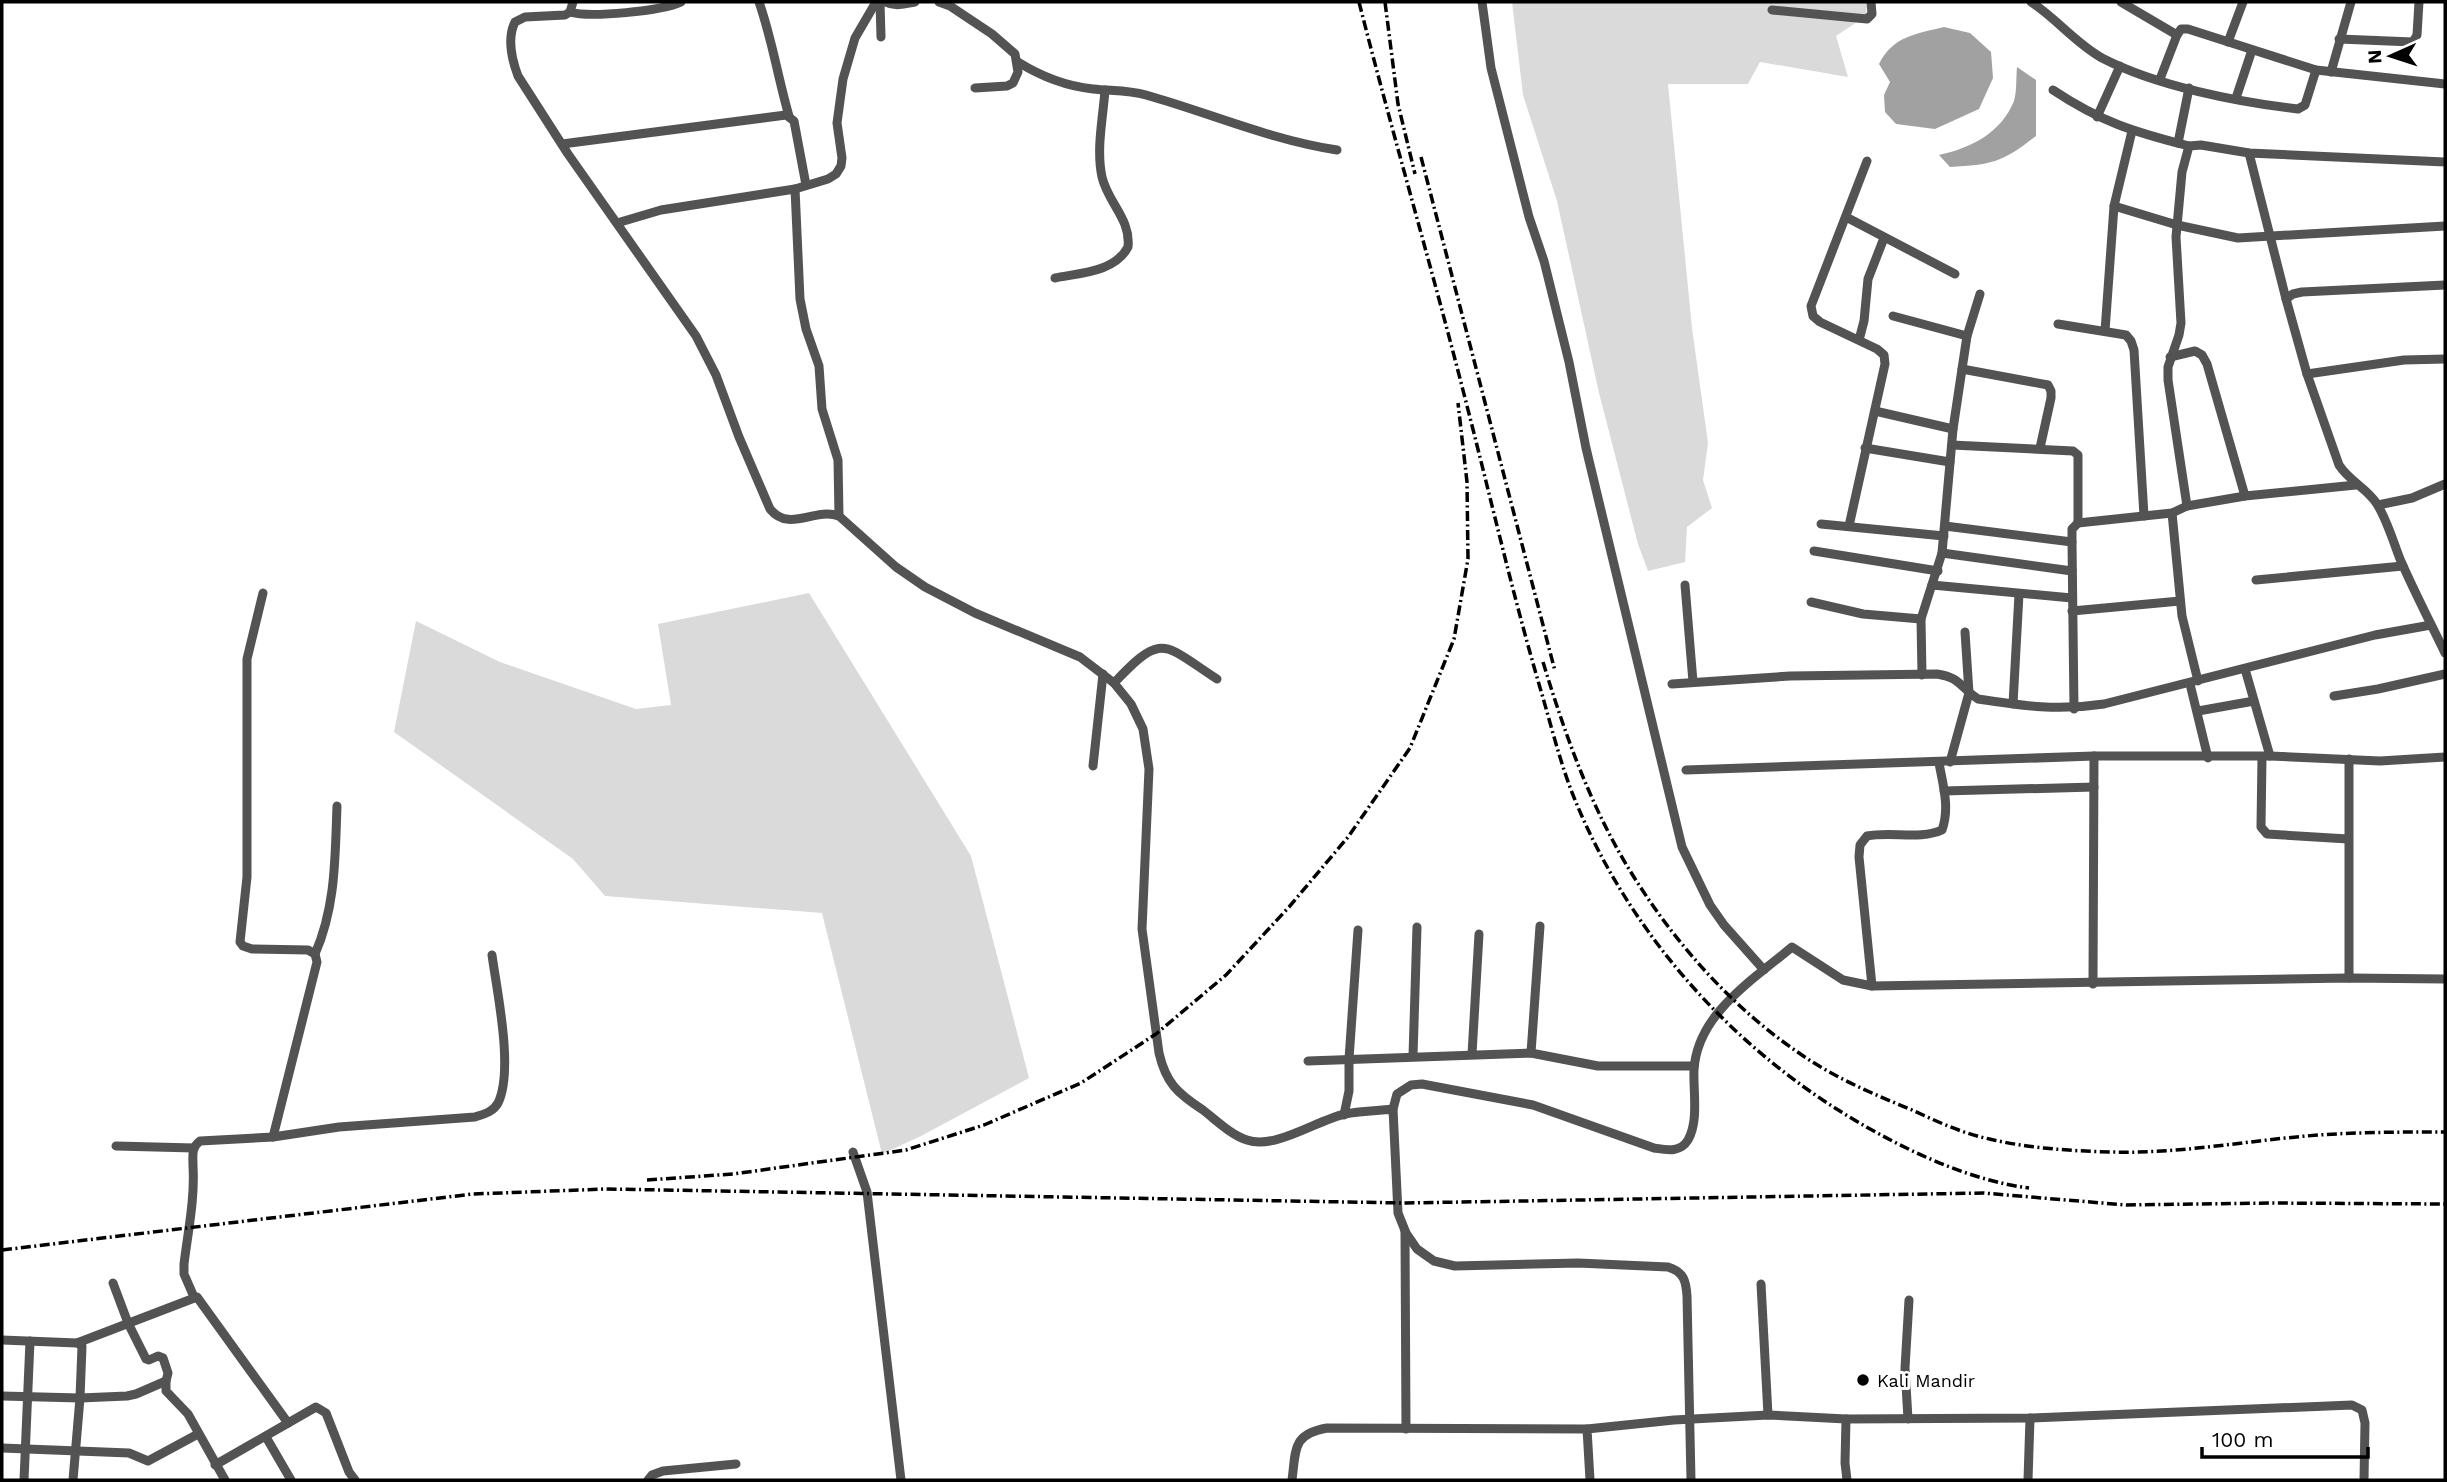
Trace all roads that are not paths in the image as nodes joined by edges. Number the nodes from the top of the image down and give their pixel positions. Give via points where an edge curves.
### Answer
1 (573, 2) edge
2 (681, 2) edge
3 (759, 2) edge
4 (880, 2) edge
5 (915, 2) edge
6 (939, 2) edge
7 (1482, 2) edge
8 (1871, 2) edge
9 (2031, 2) edge
10 (2121, 2) edge
11 (2243, 2) edge
12 (2351, 2) edge
13 (2419, 2) edge
14 (1772, 10) dead end
15 (570, 12) junction
16 (2177, 35) junction
17 (881, 37) dead end
18 (2339, 39) junction
19 (2228, 42) junction
20 (2252, 50) junction
21 (1018, 62) junction
22 (2120, 66) junction
23 (2316, 69) junction
24 (2331, 72) junction
25 (2160, 79) junction
26 (2445, 84) edge
27 (975, 88) dead end
28 (2189, 88) junction
29 (1105, 90) junction
30 (2053, 90) dead end
31 (2236, 98) junction
32 (789, 116) junction
33 (2097, 117) junction
34 (2132, 131) junction
35 (2178, 143) junction
36 (562, 144) junction
37 (2189, 146) junction
38 (1337, 150) dead end
39 (2249, 153) junction
40 (1867, 161) dead end
41 (2445, 162) edge
42 (806, 186) junction
43 (795, 188) junction
44 (2114, 206) junction
45 (1846, 216) junction
46 (617, 223) junction
47 (2177, 225) junction
48 (2445, 226) edge
49 (2270, 236) junction
50 (1884, 237) junction
51 (1955, 274) dead end
52 (1055, 278) dead end
53 (2445, 285) edge
54 (1980, 294) dead end
55 (2286, 299) junction
56 (1893, 316) dead end
57 (2058, 324) dead end
58 (2105, 331) junction
59 (1967, 336) junction
60 (1859, 340) junction
61 (2170, 357) junction
62 (2445, 359) edge
63 (1962, 369) junction
64 (2306, 374) junction
65 (1875, 411) junction
66 (1953, 429) junction
67 (1952, 445) junction
68 (1865, 448) junction
69 (2040, 448) junction
70 (1950, 462) junction
71 (2445, 484) edge
72 (2356, 485) junction
73 (2245, 496) junction
74 (2378, 505) junction
75 (2187, 506) junction
76 (2172, 513) junction
77 (839, 516) junction
78 (2144, 516) junction
79 (2078, 523) junction
80 (1821, 524) dead end
81 (1849, 526) junction
82 (1945, 531) junction
83 (2072, 542) junction
84 (1814, 551) dead end
85 (1942, 554) junction
86 (2403, 566) junction
87 (1938, 571) junction
88 (2072, 571) junction
89 (2256, 580) dead end
90 (1685, 585) dead end
91 (1933, 585) junction
92 (263, 593) dead end
93 (2019, 594) junction
94 (2072, 598) junction
95 (2180, 601) junction
96 (1811, 602) dead end
97 (2072, 611) junction
98 (1922, 619) junction
99 (2431, 625) junction
100 (1965, 632) dead end
101 (2445, 653) edge
102 (2245, 669) junction
103 (1103, 674) junction
104 (2445, 674) edge
105 (1922, 675) junction
106 (1217, 678) dead end
107 (1693, 682) junction
108 (1114, 683) junction
109 (2194, 683) junction
110 (1672, 684) dead end
111 (1969, 693) junction
112 (2334, 696) dead end
113 (2254, 701) junction
114 (2013, 704) junction
115 (2074, 709) junction
116 (2198, 711) junction
117 (2094, 757) junction
118 (2266, 757) junction
119 (2445, 757) edge
120 (2208, 758) junction
121 (2349, 759) junction
122 (1950, 762) junction
123 (1939, 763) junction
124 (1093, 766) dead end
125 (1686, 770) dead end
126 (2094, 787) junction
127 (1944, 791) junction
128 (337, 806) dead end
129 (2348, 839) junction
130 (1540, 926) dead end
131 (1417, 927) dead end
132 (1358, 930) dead end
133 (1479, 933) dead end
134 (316, 954) junction
135 (492, 955) dead end
136 (1765, 970) junction
137 (2348, 978) junction
138 (2445, 979) edge
139 (2094, 984) junction
140 (1872, 986) junction
141 (1531, 1053) junction
142 (1472, 1054) junction
143 (1413, 1056) junction
144 (1349, 1059) junction
145 (1308, 1060) dead end
146 (1694, 1066) junction
147 (1393, 1109) junction
148 (1344, 1115) junction
149 (273, 1137) junction
150 (116, 1146) dead end
151 (194, 1148) junction
152 (853, 1152) dead end
153 (1405, 1230) junction
154 (113, 1283) dead end
155 (1761, 1284) dead end
156 (194, 1297) junction
157 (1909, 1300) dead end
158 (128, 1323) junction
159 (2, 1340) edge
160 (30, 1341) junction
161 (77, 1343) junction
162 (166, 1381) junction
163 (2, 1396) edge
164 (29, 1396) junction
165 (80, 1398) junction
166 (1768, 1415) junction
167 (2030, 1418) junction
168 (1846, 1419) junction
169 (1908, 1419) junction
170 (1690, 1420) junction
171 (288, 1423) junction
172 (1406, 1429) junction
173 (1587, 1429) junction
174 (198, 1434) junction
175 (266, 1437) junction
176 (2, 1448) edge
177 (26, 1449) junction
178 (76, 1451) junction
179 (736, 1464) dead end
180 (215, 1465) junction
181 (24, 1480) edge
182 (73, 1480) edge
183 (225, 1480) edge
184 (291, 1480) edge
185 (355, 1480) edge
186 (648, 1480) edge
187 (901, 1480) edge
188 (1292, 1480) edge
189 (1590, 1480) edge
190 (1691, 1480) edge
191 (1847, 1480) edge
192 (2028, 1480) edge
193 (2364, 1480) edge

1 - 15 street
2 - 15 street via 596,15
3 - 32 street
4 - 5 street
4 - 17 street
4 - 42 street via 855,37 843,79 837,123 841,166 828,179
6 - 21 street via 1003,42
7 - 136 street via 1491,68 1569,362 1682,847 1710,905
8 - 14 street via 1872,14 1867,19
9 - 22 street via 2083,46
10 - 16 street
11 - 19 street
12 - 18 street
13 - 18 street via 2413,43
15 - 36 street via 525,17 515,22 511,31 512,61 518,76
16 - 19 street via 2188,29
16 - 25 street
18 - 24 street
19 - 20 street
20 - 23 street
20 - 31 street
21 - 27 street via 1013,83
21 - 29 street via 1053,81
22 - 25 street
22 - 33 street
23 - 24 street
23 - 31 street via 2305,105 2298,109
24 - 26 street
25 - 28 street
28 - 31 street
28 - 35 street
29 - 38 street via 1142,94 1265,134
29 - 52 street via 1102,178 1127,228 1128,247 1117,261
30 - 33 street
32 - 36 street
32 - 42 street via 794,121
33 - 34 street
34 - 35 street
34 - 44 street
35 - 37 street
36 - 46 street
37 - 39 street
37 - 47 street
39 - 41 street
39 - 49 street
40 - 45 street
42 - 43 street
43 - 46 street via 661,210
43 - 77 street via 800,299 818,366 822,409 838,460
44 - 47 street
44 - 58 street
45 - 50 street
45 - 60 street via 1811,306 1820,323
46 - 77 street via 696,336 770,509 788,521 826,513
47 - 49 street via 2228,237
47 - 61 street via 2181,323
48 - 49 street
49 - 55 street
50 - 51 street
50 - 60 street via 1868,278
53 - 55 street via 2302,292
54 - 59 street
55 - 64 street
56 - 59 street
57 - 58 street
58 - 78 street via 2126,335 2134,350
59 - 63 street
60 - 65 street via 1884,355
61 - 73 street via 2195,351 2202,355
61 - 75 street via 2168,380
62 - 64 street
63 - 66 street
63 - 69 street via 2048,385 2051,398
64 - 72 street via 2339,465
65 - 66 street
65 - 68 street
66 - 67 street
67 - 69 street
67 - 70 street
68 - 70 street
68 - 81 street
69 - 79 street via 2078,455
70 - 82 street
71 - 74 street
72 - 73 street
72 - 74 street
73 - 75 street
74 - 86 street
75 - 76 street
76 - 78 street
76 - 95 street
77 - 103 street via 925,587 1080,657
78 - 79 street
79 - 83 street
80 - 81 street
81 - 82 street
82 - 83 street
82 - 85 street
83 - 88 street
84 - 87 street
85 - 87 street
85 - 88 street
86 - 89 street
86 - 99 street
87 - 91 street
88 - 94 street
90 - 107 street
91 - 93 street
91 - 98 street
92 - 134 street via 247,659 247,877 240,942 252,949 304,949
93 - 94 street
93 - 114 street
94 - 97 street
95 - 97 street
95 - 109 street
96 - 98 street via 1863,614
97 - 115 street
98 - 105 street
99 - 101 street
99 - 102 street
100 - 111 street
102 - 109 street
102 - 113 street
103 - 108 street
103 - 124 street
104 - 112 street
105 - 107 street
105 - 111 street via 1957,679
106 - 108 street via 1172,649 1159,647 1136,660
107 - 110 street
108 - 148 street via 1143,729 1149,769 1142,929 1158,1053 1169,1082 1240,1137 1259,1143
109 - 115 street
109 - 116 street
111 - 114 street via 1978,699
111 - 122 street
113 - 116 street
113 - 118 street
114 - 115 street
116 - 120 street
117 - 120 street
117 - 122 street
117 - 126 street
118 - 120 street
118 - 121 street
118 - 129 street via 2261,827 2267,834
119 - 121 street
121 - 129 street
122 - 123 street
123 - 125 street
123 - 127 street
126 - 127 street
126 - 139 street
127 - 140 street via 1942,830 1934,834 1879,833 1867,836 1860,845
128 - 134 street via 333,892
129 - 137 street
130 - 141 street
131 - 143 street
132 - 144 street
133 - 142 street
134 - 149 street
135 - 149 street via 504,1051 503,1083 494,1109 475,1117
136 - 140 street via 1792,947 1843,980
136 - 146 street via 1718,1012 1700,1042
137 - 138 street
137 - 139 street
139 - 140 street
141 - 142 street
141 - 146 street via 1598,1066
142 - 143 street
143 - 144 street
144 - 145 street
144 - 148 street
146 - 147 street via 1693,1125 1683,1146 1674,1150 1654,1148 1532,1105 1440,1087 1411,1085 1397,1094
147 - 148 street
147 - 153 street via 1396,1203
149 - 151 street via 204,1140
150 - 151 street
151 - 156 street via 194,1191 184,1269
152 - 187 street via 868,1202
153 - 170 street via 1417,1249 1434,1261 1455,1266 1578,1263 1677,1270 1686,1282
153 - 172 street
154 - 158 street
155 - 166 street
156 - 158 street
156 - 171 street
157 - 169 street
158 - 161 street
158 - 162 street via 146,1359 163,1358
159 - 160 street
160 - 161 street
160 - 164 street
161 - 165 street via 83,1349
162 - 165 street via 136,1394
162 - 174 street via 166,1391 188,1414
163 - 164 street
164 - 165 street
164 - 177 street
165 - 178 street
166 - 168 street
166 - 170 street
167 - 169 street
167 - 192 street
167 - 193 street via 2352,1405 2362,1410 2365,1423
168 - 169 street
168 - 191 street
170 - 173 street
170 - 190 street
171 - 175 street
171 - 185 street via 310,1409 323,1409
172 - 173 street
172 - 188 street via 1327,1429 1305,1434 1295,1454
173 - 189 street
174 - 178 street via 148,1461 129,1453
174 - 180 street
175 - 180 street
175 - 184 street
176 - 177 street
177 - 178 street
177 - 181 street
178 - 182 street
179 - 186 street via 663,1471
180 - 183 street

